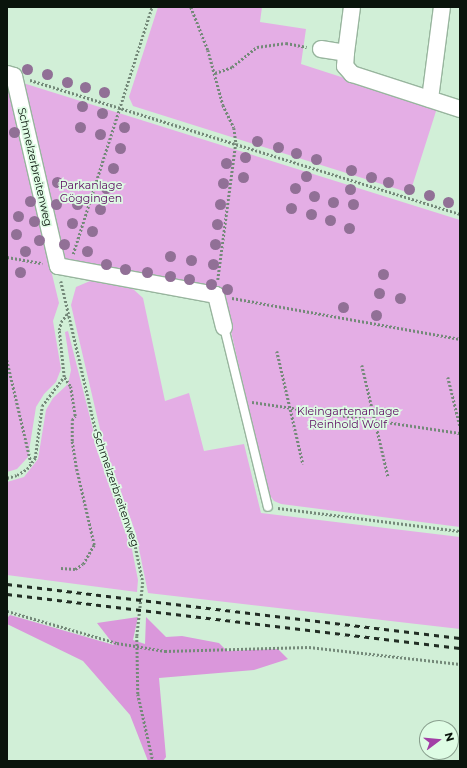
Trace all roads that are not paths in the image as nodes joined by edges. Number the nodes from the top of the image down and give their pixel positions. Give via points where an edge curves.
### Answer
1 (352, 7) edge
2 (442, 7) edge
3 (321, 49) road end
4 (346, 53) junction
5 (11, 75) edge
6 (430, 99) junction
7 (460, 109) edge
8 (224, 328) joint
9 (268, 507) road end

1 - 4 street
2 - 6 street
3 - 4 street
4 - 6 street via 345,66 352,74
5 - 8 street, Schmelzerbreitenweg via 63,267 216,295
6 - 7 street
8 - 9 lane

